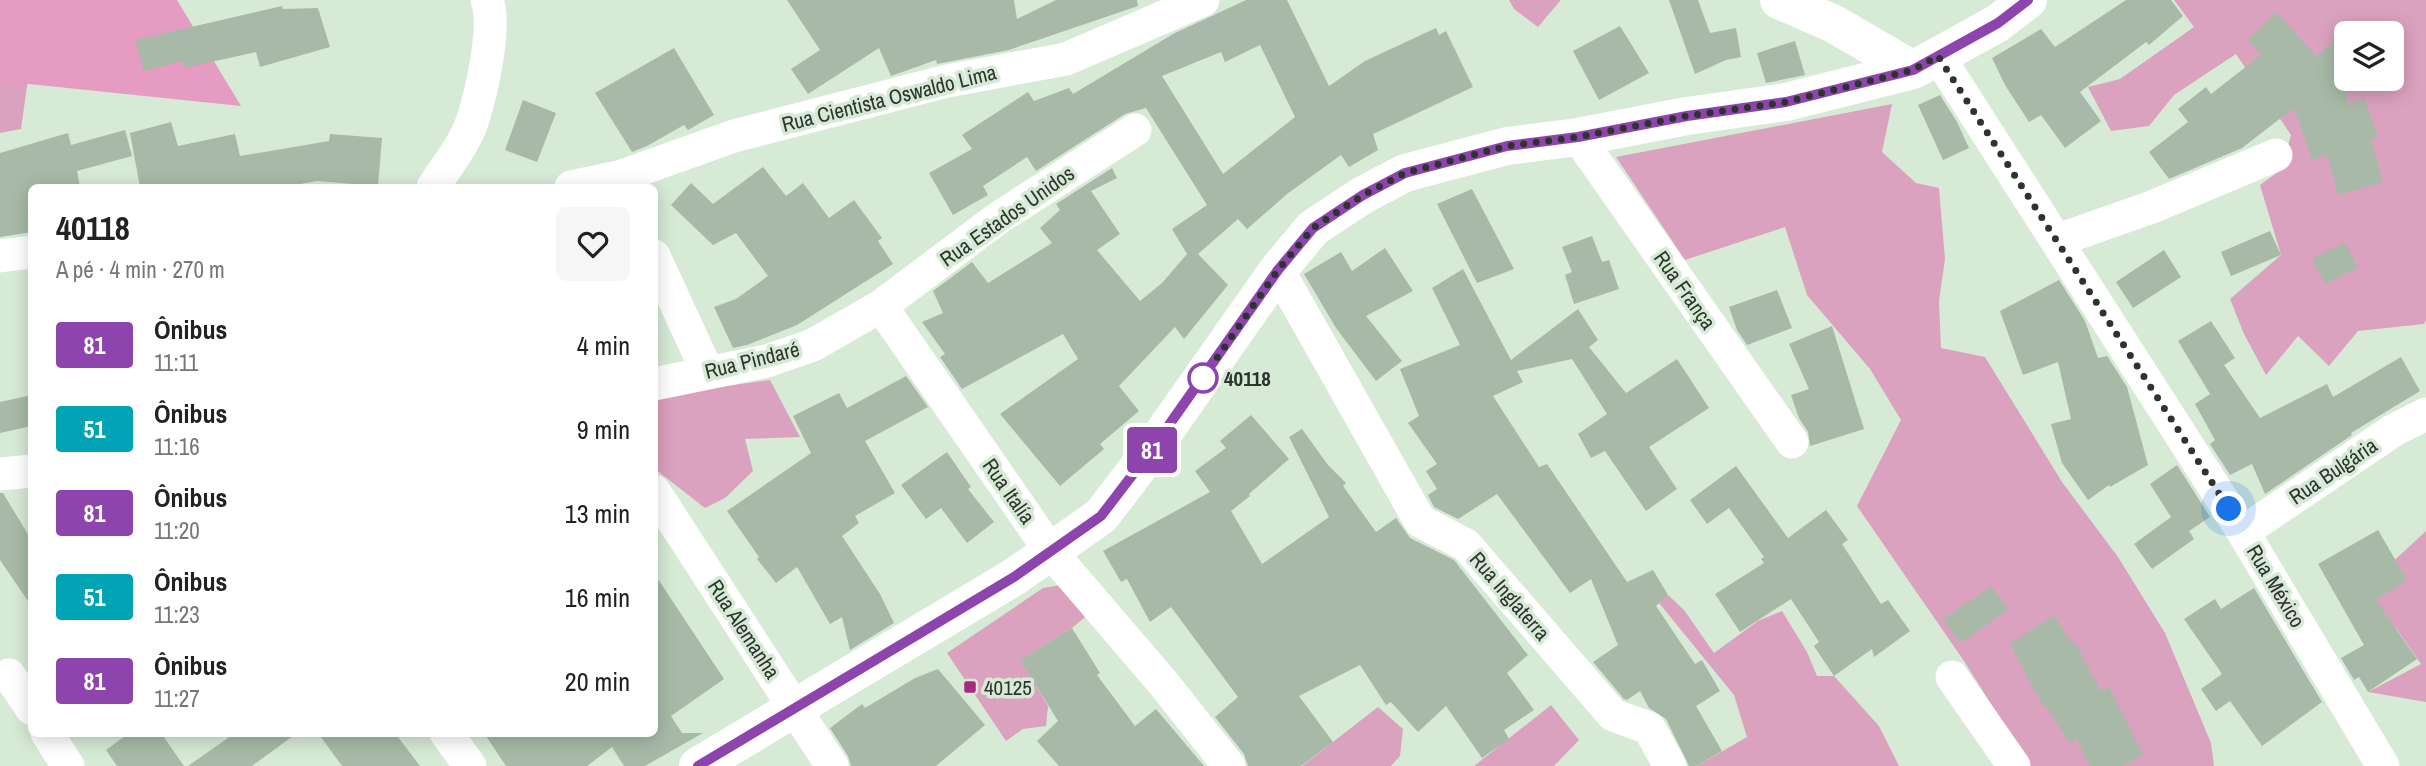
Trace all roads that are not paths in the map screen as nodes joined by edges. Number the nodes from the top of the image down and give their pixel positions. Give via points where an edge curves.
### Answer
1 (487, 0) edge
2 (1203, 0) edge
3 (1779, 0) edge
4 (2028, 0) edge
5 (1925, 63) junction
6 (1135, 130) dead end
7 (1578, 137) junction
8 (2276, 155) dead end
9 (621, 182) edge
10 (435, 184) edge
11 (601, 184) edge
12 (2058, 240) junction
13 (28, 252) edge
14 (0, 256) edge
15 (658, 265) edge
16 (1278, 270) junction
17 (881, 306) junction
18 (707, 372) junction
19 (658, 383) edge
20 (2426, 414) edge
21 (1792, 442) dead end
22 (28, 471) edge
23 (0, 474) edge
24 (658, 497) edge
25 (2243, 532) junction
26 (1051, 552) junction
27 (9, 675) dead end
28 (1952, 677) dead end
29 (28, 703) edge
30 (795, 707) junction
31 (50, 737) edge
32 (449, 737) edge
33 (68, 766) edge
34 (470, 766) edge
35 (698, 766) edge
36 (832, 766) edge
37 (1228, 766) edge
38 (1670, 766) edge
39 (2014, 766) edge
40 (2384, 766) edge

1 - 10 street via 490,32 472,123
2 - 9 street, Rua Cientista Oswaldo Lima via 1066,59 947,80 734,136
3 - 5 main road
4 - 5 main road via 1998,23
5 - 7 main road via 1786,102
5 - 12 street, Rua México
6 - 17 street, Rua Estados Unidos via 997,219
7 - 16 main road via 1507,146 1405,173 1313,228
7 - 21 street, Rua França
8 - 12 street
9 - 11 street, Rua Cientista Oswaldo Lima
12 - 25 street, Rua México
13 - 14 street
15 - 18 street
16 - 26 main road via 1101,516
16 - 38 street, Rua Inglaterra via 1420,521 1466,545 1613,715 1649,728
17 - 18 street, Rua Pindaré via 813,345 768,361
17 - 26 street, Rua Italía
18 - 19 street, Rua Pindaré
20 - 25 street, Rua Bulgária via 2394,430
22 - 23 street
24 - 30 street, Rua Alemanha
25 - 40 street, Rua México
26 - 30 main road
26 - 37 street, Rua Italía
27 - 29 street
28 - 39 street
30 - 35 main road
30 - 36 street, Rua Alemanha
31 - 33 street
32 - 34 street

